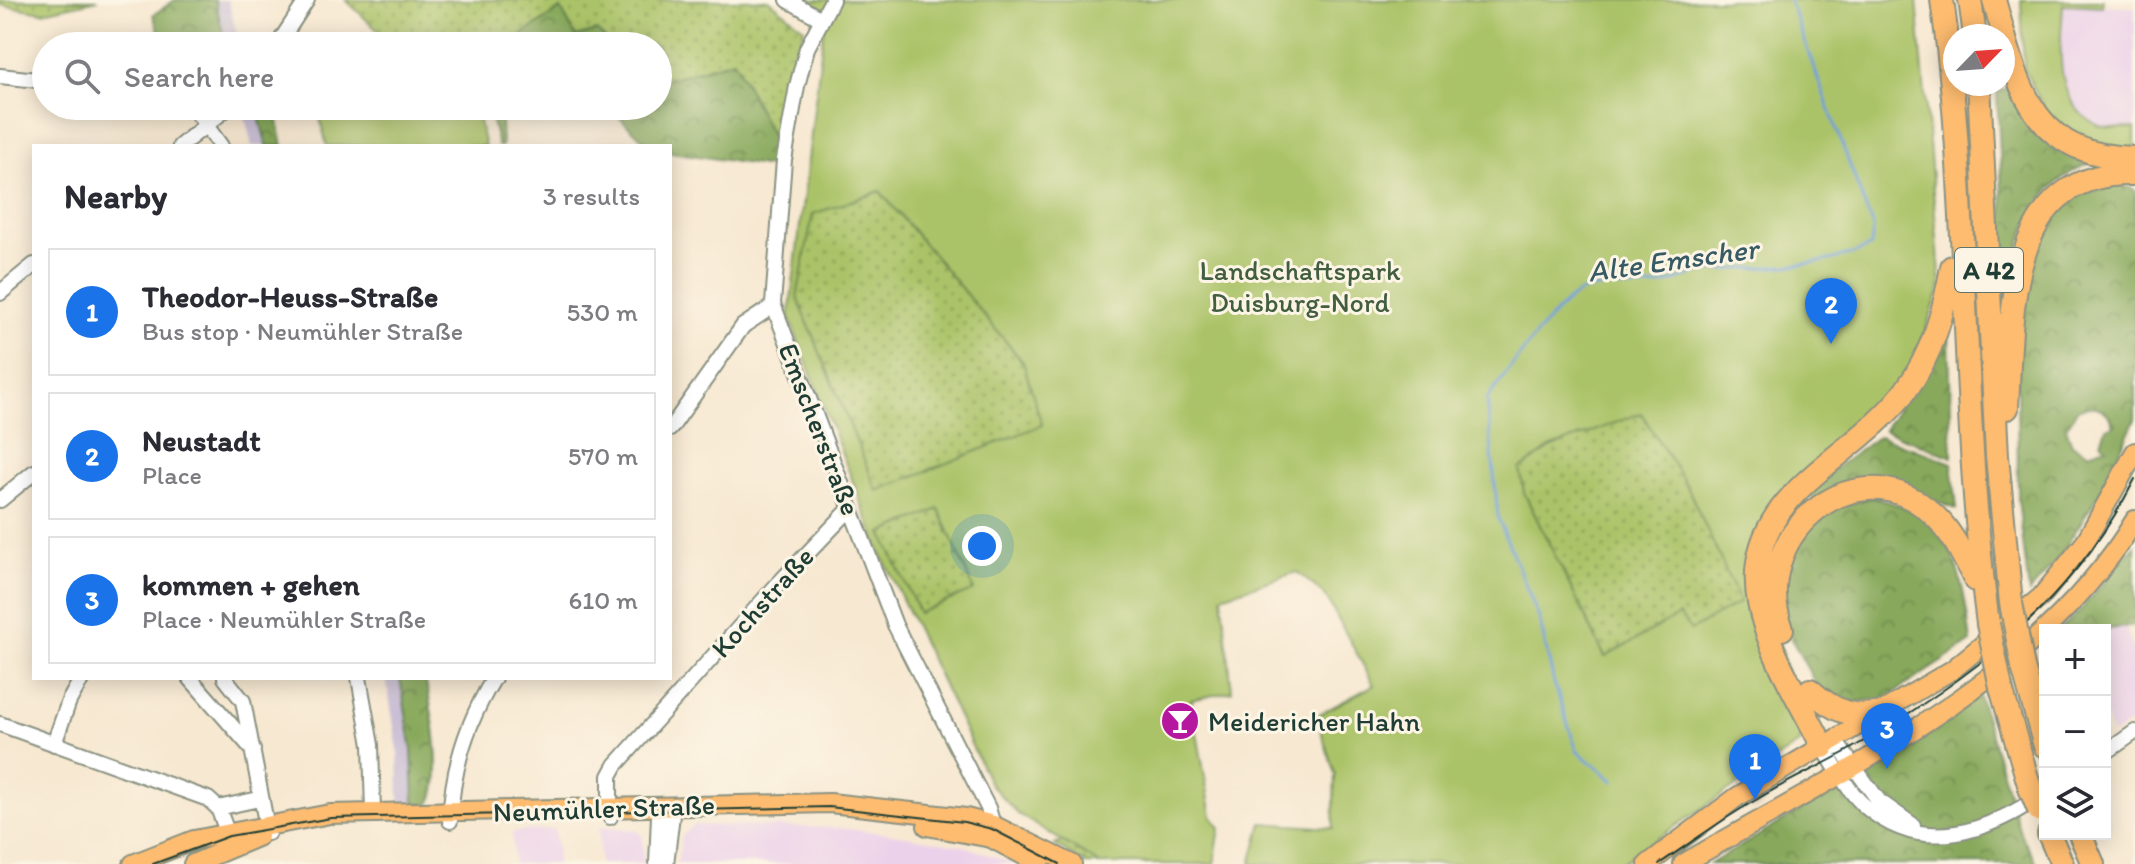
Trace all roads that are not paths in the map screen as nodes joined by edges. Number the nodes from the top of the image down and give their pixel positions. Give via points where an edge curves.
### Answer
1 (307, 0) edge
2 (788, 0) edge
3 (832, 0) edge
4 (1942, 0) edge
5 (1970, 0) edge
6 (1994, 0) edge
7 (821, 19) junction
8 (1973, 24) edge
9 (286, 32) edge
10 (0, 76) edge
11 (32, 79) edge
12 (1980, 96) edge
13 (205, 120) edge
14 (212, 120) edge
15 (208, 123) junction
16 (182, 144) edge
17 (220, 144) edge
18 (2132, 160) edge
19 (2107, 176) junction
20 (2135, 185) edge
21 (1960, 214) junction
22 (32, 267) edge
23 (0, 293) edge
24 (773, 306) junction
25 (672, 425) edge
26 (2135, 452) edge
27 (2001, 458) junction
28 (31, 480) edge
29 (0, 500) edge
30 (851, 508) junction
31 (2135, 520) edge
32 (1984, 599) junction
33 (81, 680) edge
34 (192, 680) edge
35 (359, 680) edge
36 (493, 680) edge
37 (230, 684) edge
38 (1810, 690) junction
39 (214, 706) junction
40 (1885, 713) junction
41 (0, 724) edge
42 (2039, 724) edge
43 (2135, 732) edge
44 (54, 744) junction
45 (1829, 744) junction
46 (2111, 749) edge
47 (253, 750) junction
48 (1846, 770) junction
49 (259, 799) junction
50 (2039, 801) edge
51 (2039, 804) edge
52 (218, 808) junction
53 (373, 811) junction
54 (610, 812) junction
55 (665, 812) junction
56 (450, 816) junction
57 (267, 829) junction
58 (992, 831) junction
59 (230, 839) junction
60 (2052, 840) edge
61 (2083, 840) edge
62 (133, 864) edge
63 (193, 864) edge
64 (657, 864) edge
65 (666, 864) edge
66 (1040, 864) edge
67 (1072, 864) edge
68 (1648, 864) edge
69 (1683, 864) edge
70 (2062, 864) edge
71 (2093, 864) edge

1 - 9 street
2 - 7 street
3 - 7 street, Emscherstraße
4 - 21 highway, A 42
5 - 8 highway
6 - 18 highway via 2016,73 2036,115 2081,151
7 - 24 street, Emscherstraße via 803,61 788,137
10 - 11 street
12 - 27 highway, A 42
13 - 15 street
14 - 15 street
15 - 16 street
15 - 17 street
18 - 19 highway
19 - 20 highway
19 - 27 highway via 2077,183 2050,202 2027,242 2012,321
21 - 32 highway, A 42 via 1969,447
21 - 45 highway via 1943,315 1918,373 1889,412 1785,500 1761,552 1758,602 1766,631
22 - 23 street
24 - 25 street via 743,326
24 - 30 street, Emscherstraße
26 - 40 main road via 2072,562 2041,597 1952,670
27 - 42 highway, A 42, bridge via 2011,603
28 - 29 street
30 - 54 street, Kochstraße via 616,765 610,776
30 - 58 street, Emscherstraße via 895,625 984,798
31 - 48 main road via 2061,613 1961,699
32 - 38 highway via 1958,544 1925,507 1877,491 1834,498 1796,527 1783,547 1773,593 1778,620
32 - 50 highway, A 42, bridge via 2001,688
33 - 44 street
34 - 39 street
35 - 53 street via 371,745
36 - 56 street via 476,709 457,765
37 - 39 street
37 - 47 street via 243,701
38 - 40 highway via 1843,714
38 - 45 highway
39 - 47 street
40 - 45 main road
41 - 44 street
43 - 46 street
44 - 52 street via 208,799
45 - 48 street
45 - 68 main road via 1737,797
47 - 49 street
48 - 51 street via 1865,807 1908,831 1979,830
48 - 69 main road
49 - 52 street
49 - 57 street
52 - 59 street
53 - 56 main road, Neumühler Straße
53 - 57 main road, Neumühler Straße
54 - 55 main road, Neumühler Straße
54 - 56 main road, Neumühler Straße
55 - 58 main road, Neumühler Straße via 830,803 966,818
55 - 64 street
55 - 65 street
56 - 57 main road, Neumühler Straße
57 - 59 main road, Neumühler Straße
58 - 66 main road, Neumühler Straße
58 - 67 main road, Neumühler Straße
59 - 62 main road, Neumühler Straße via 194,840
59 - 63 main road, Neumühler Straße
60 - 70 highway
61 - 71 highway

